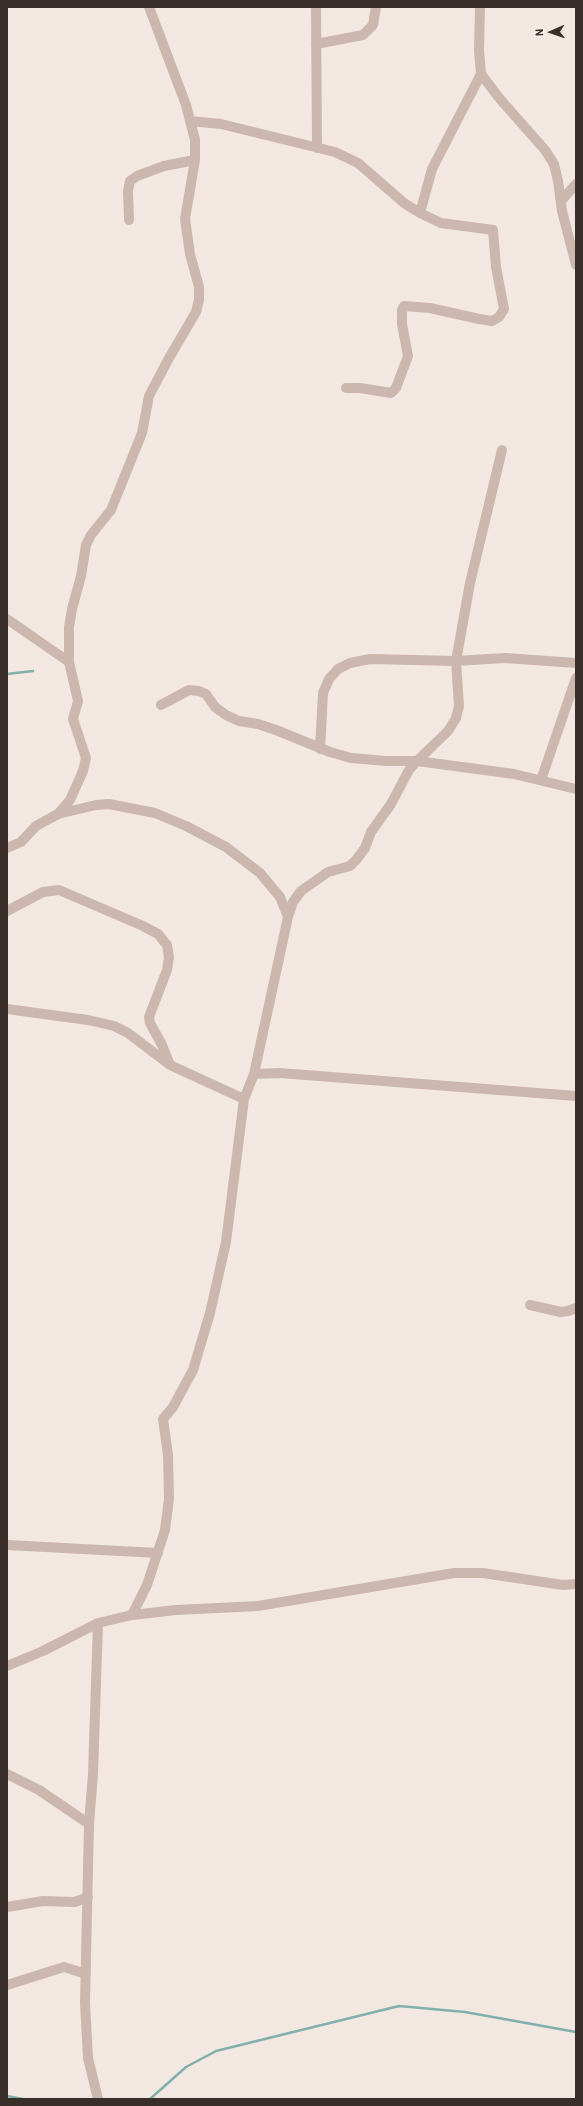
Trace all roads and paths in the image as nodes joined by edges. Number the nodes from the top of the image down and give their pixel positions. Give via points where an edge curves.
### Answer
1 (149, 7) edge
2 (316, 7) edge
3 (376, 7) edge
4 (480, 7) edge
5 (316, 44) junction
6 (482, 74) junction
7 (190, 121) junction
8 (317, 148) junction
9 (195, 160) junction
10 (576, 184) edge
11 (561, 201) junction
12 (420, 213) junction
13 (128, 220) dead end
14 (576, 265) edge
15 (346, 388) dead end
16 (502, 450) dead end
17 (7, 619) edge
18 (456, 660) junction
19 (69, 662) junction
20 (576, 663) edge
21 (576, 678) edge
22 (161, 705) dead end
23 (320, 749) junction
24 (417, 761) junction
25 (541, 780) junction
26 (576, 789) edge
27 (58, 814) junction
28 (7, 848) edge
29 (7, 911) edge
30 (288, 917) junction
31 (7, 1009) edge
32 (170, 1065) junction
33 (254, 1074) junction
34 (576, 1096) edge
35 (244, 1099) junction
36 (530, 1305) dead end
37 (576, 1308) edge
38 (7, 1545) edge
39 (158, 1553) junction
40 (576, 1584) edge
41 (132, 1616) junction
42 (98, 1623) junction
43 (7, 1666) edge
44 (7, 1774) edge
45 (89, 1824) junction
46 (88, 1897) junction
47 (7, 1907) edge
48 (86, 1974) junction
49 (7, 1985) edge
50 (98, 2099) edge

1 - 7 street
2 - 5 street
3 - 5 street via 373,25 363,35
4 - 6 street via 479,52
5 - 8 street
6 - 11 street via 554,164
6 - 12 street via 432,169
7 - 8 street via 221,124
7 - 9 street via 195,140
8 - 12 street via 335,152 358,163 404,203
9 - 13 street via 164,166 130,180
9 - 19 street via 185,219 190,254 199,287 196,312 149,396 142,433 111,510 86,545 69,627
10 - 11 street
11 - 14 street
12 - 15 street via 441,223 493,230 496,267 504,309 499,317 492,321 413,305 404,306 402,324 408,356 396,388 391,393
16 - 18 street via 470,583
17 - 19 street
18 - 20 street via 505,658
18 - 23 street via 370,659 350,663 338,669 329,679 323,693
18 - 24 street via 459,706 456,718 448,731
19 - 27 street via 78,701 73,719 86,758 70,800
21 - 25 street
22 - 23 street via 189,690 199,691 206,694 215,707 226,715 239,721 276,730
23 - 24 street via 351,758
24 - 25 street
24 - 30 street via 409,770 356,860 350,866 328,872 301,891
25 - 26 street
27 - 28 street via 36,826 21,842
27 - 30 street via 109,804 155,813 186,826 226,847 260,873 280,897
29 - 32 street via 43,892 59,890 158,934 167,945 169,957 167,970 149,1017
30 - 33 street
31 - 32 street via 114,1026 128,1033
32 - 35 street
33 - 34 street via 280,1073
33 - 35 street
35 - 39 street via 226,1242 210,1313 193,1370 173,1407 163,1419 168,1455 169,1499 165,1530
36 - 37 street via 561,1312
38 - 39 street
39 - 41 street via 147,1585
40 - 41 street via 563,1585 483,1573 454,1573 258,1606 176,1610
41 - 42 street
42 - 43 street
42 - 45 street
44 - 45 street via 39,1790
45 - 46 street
46 - 47 street via 75,1902 43,1901
46 - 48 street
48 - 49 street via 64,1967
48 - 50 street via 88,2058

